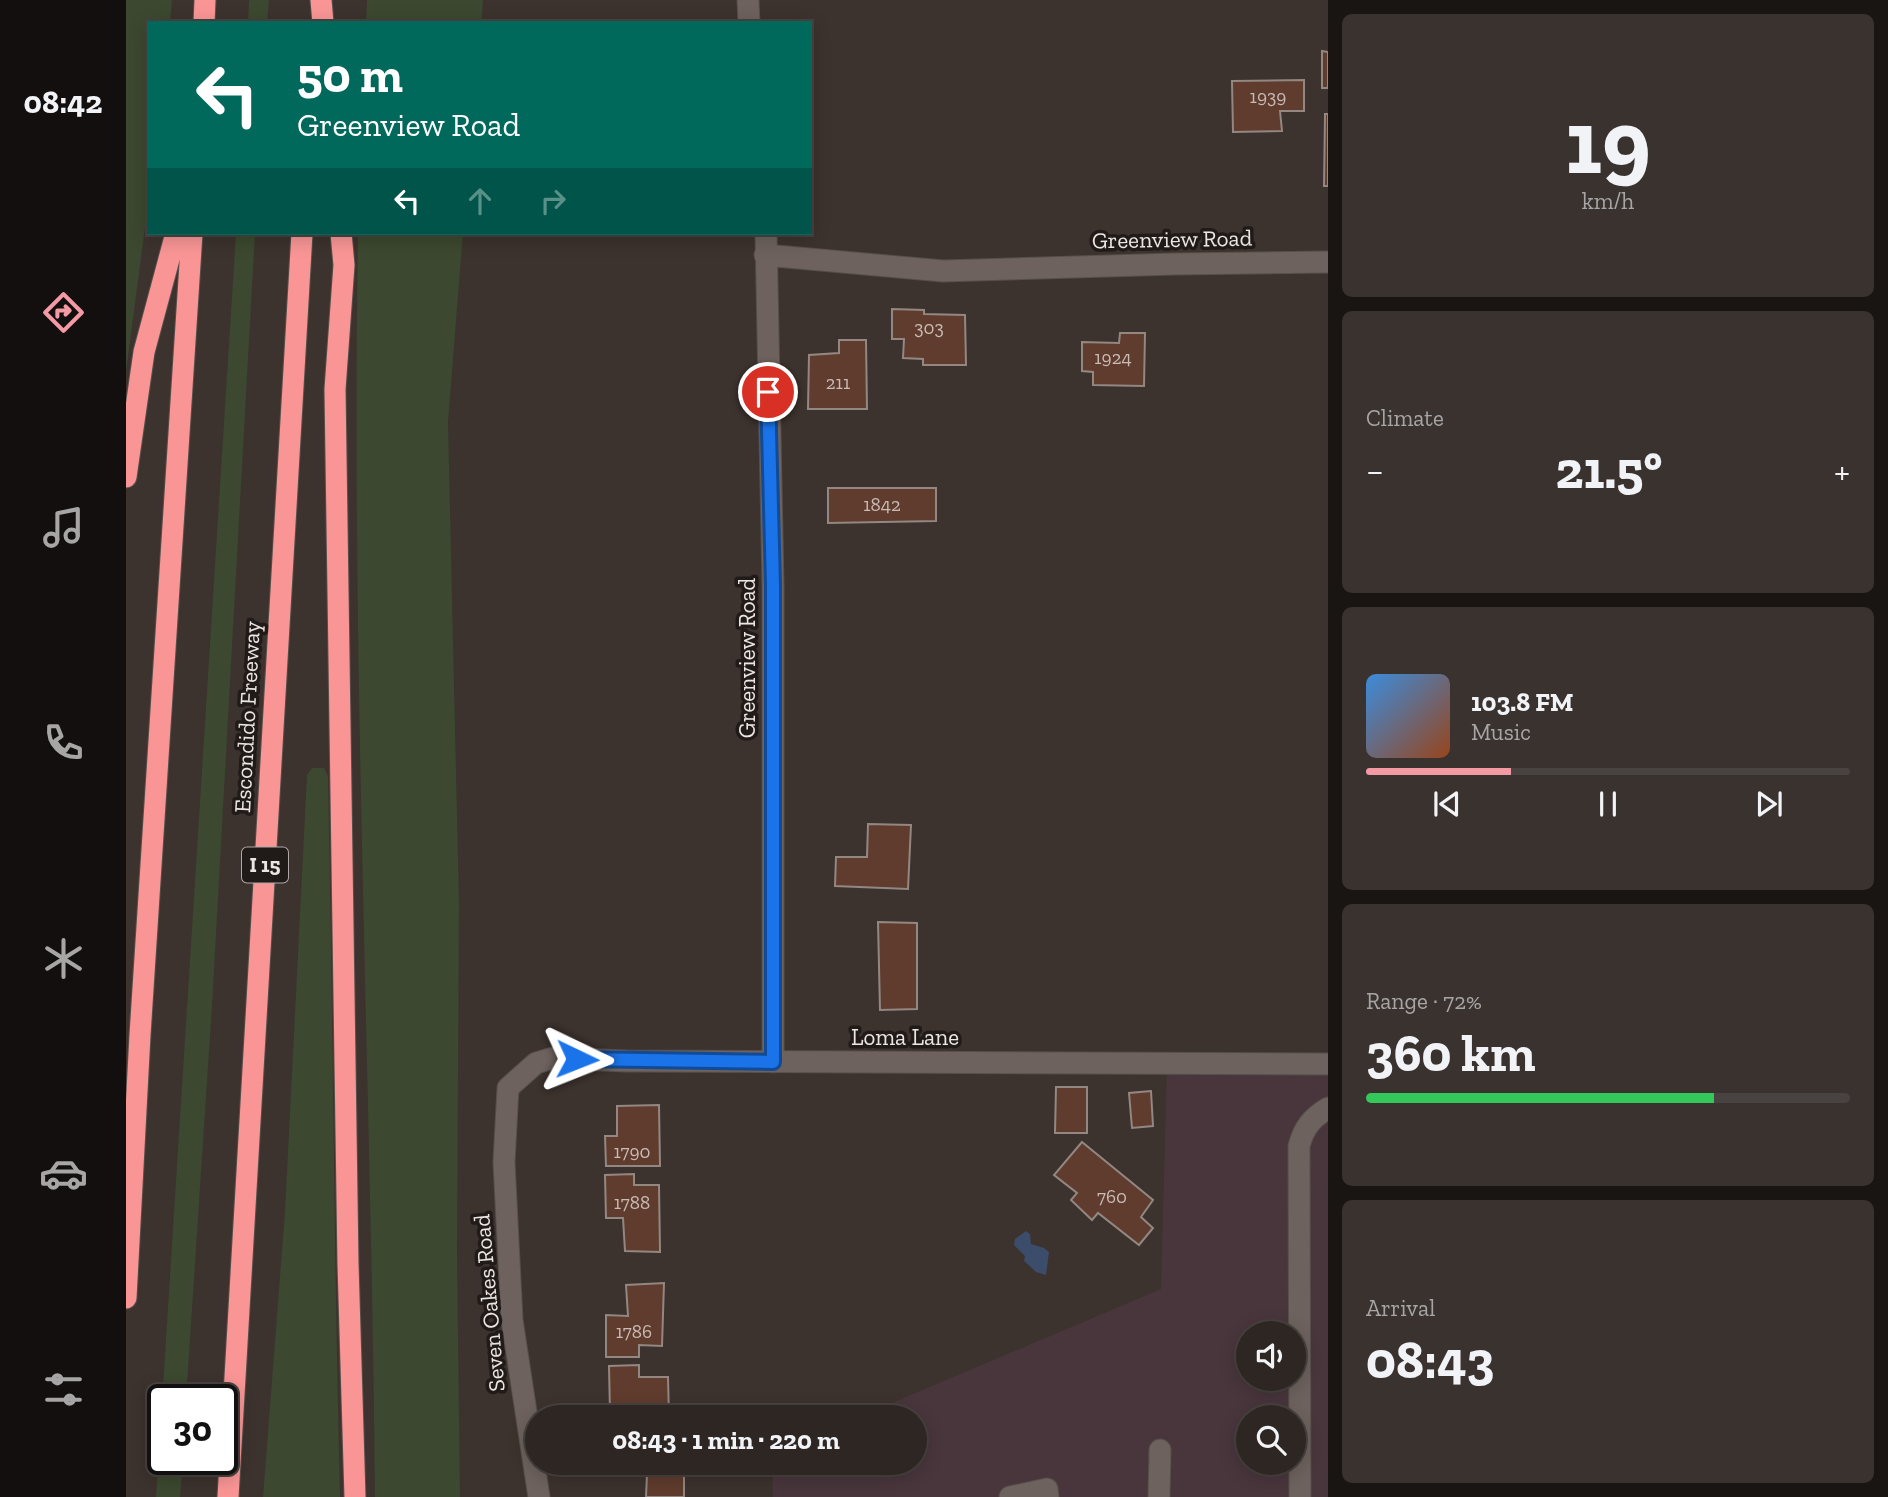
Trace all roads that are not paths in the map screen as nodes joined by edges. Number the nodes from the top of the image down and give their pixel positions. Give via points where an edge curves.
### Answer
1 (205, 0) edge
2 (316, 0) edge
3 (321, 0) edge
4 (748, 0) edge
5 (204, 21) edge
6 (314, 21) edge
7 (323, 21) edge
8 (749, 21) edge
9 (175, 235) edge
10 (192, 235) edge
11 (302, 235) edge
12 (341, 235) edge
13 (766, 235) edge
14 (765, 255) junction
15 (1328, 262) edge
16 (126, 477) edge
17 (773, 1062) junction
18 (1328, 1065) edge
19 (507, 1104) joint
20 (1328, 1108) edge
21 (126, 1298) edge
22 (1160, 1450) dead end
23 (228, 1497) edge
24 (355, 1497) edge
25 (539, 1497) edge
26 (1010, 1497) edge
27 (1048, 1497) edge
28 (1159, 1497) edge
29 (1300, 1497) edge

1 - 5 highway
2 - 6 highway
3 - 7 highway
4 - 8 street
9 - 16 highway via 144,352
10 - 21 highway
11 - 23 highway, Escondido Freeway / I 15
12 - 24 highway via 344,265 335,389
13 - 14 street, Greenview Road
14 - 15 street, Greenview Road via 943,271
14 - 17 street, Greenview Road via 773,585
17 - 18 street, Loma Lane
17 - 19 street, Loma Lane via 553,1058 536,1063 508,1088
19 - 25 street, Seven Oakes Road via 504,1162 512,1320
20 - 29 street via 1313,1117 1299,1146
22 - 28 street
26 - 27 street via 1048,1489

